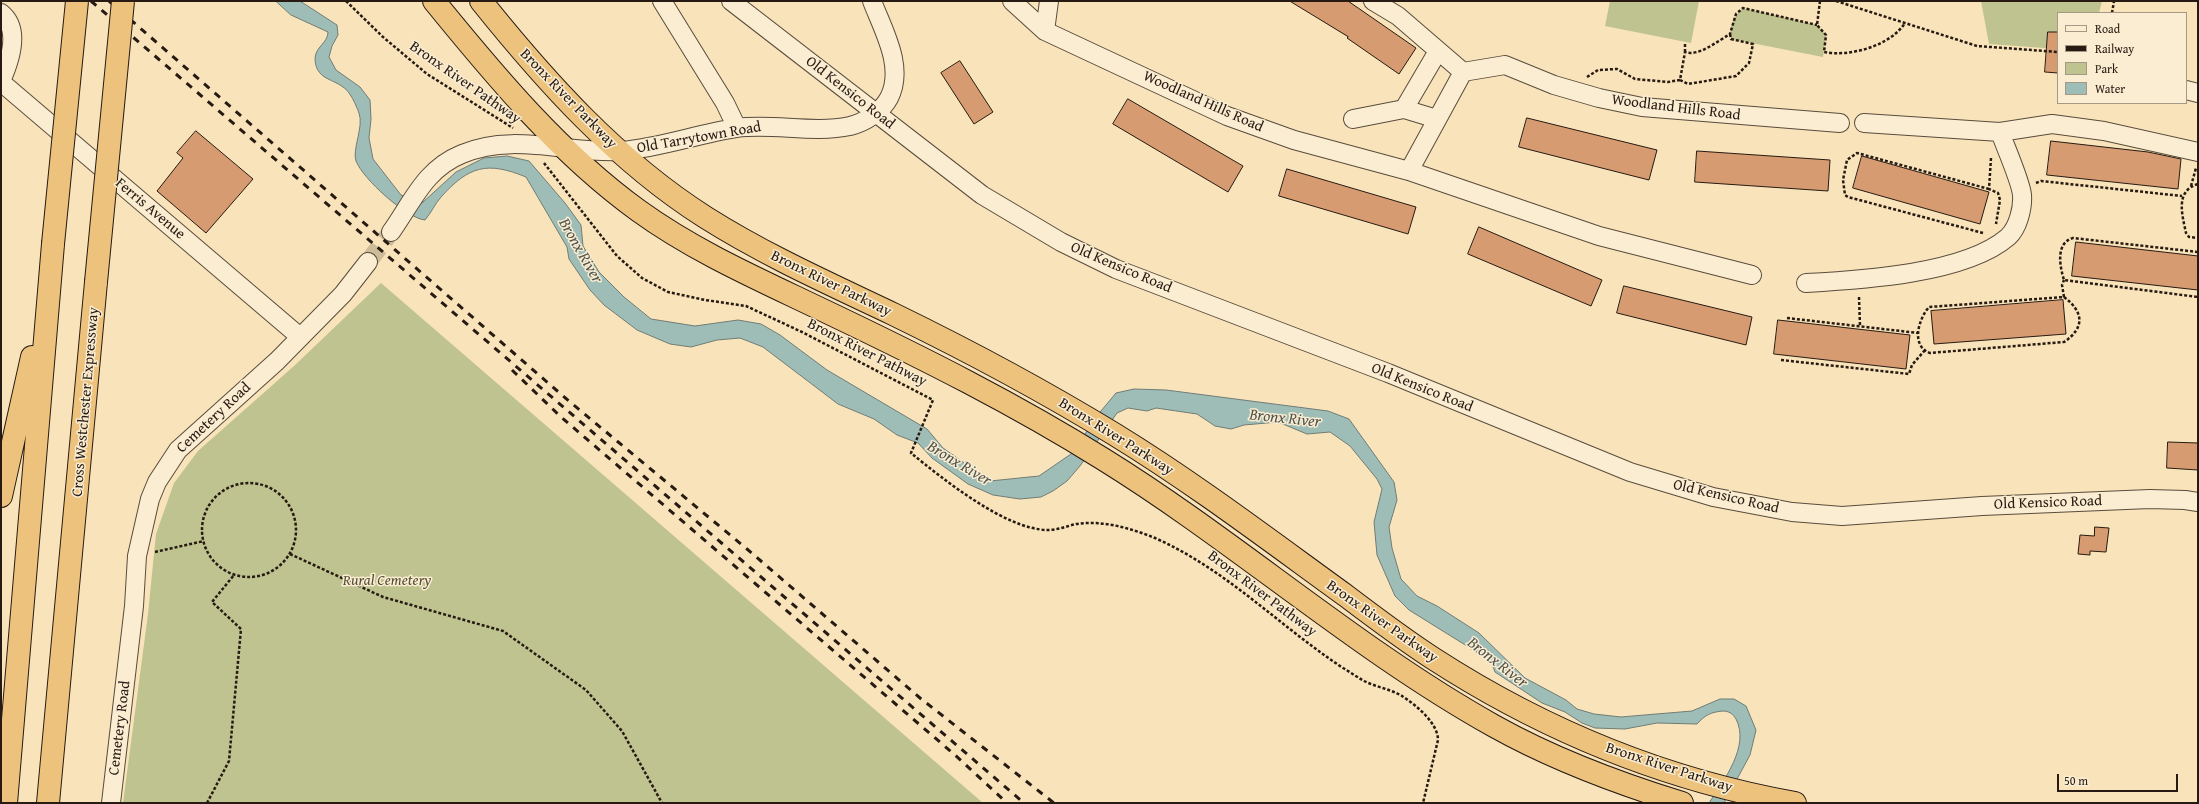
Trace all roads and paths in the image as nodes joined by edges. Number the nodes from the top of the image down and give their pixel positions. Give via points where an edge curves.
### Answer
1 (77, 1) edge
2 (123, 1) edge
3 (346, 1) edge
4 (434, 1) edge
5 (481, 1) edge
6 (662, 1) edge
7 (731, 1) edge
8 (872, 1) edge
9 (1012, 1) edge
10 (1049, 1) edge
11 (1373, 1) edge
12 (1820, 1) edge
13 (1836, 1) edge
14 (2114, 1) edge
15 (2112, 12) edge
16 (1, 13) edge
17 (1905, 23) junction
18 (1817, 25) junction
19 (1045, 31) junction
20 (1730, 34) junction
21 (1685, 42) dead end
22 (1438, 51) junction
23 (1685, 52) junction
24 (2057, 52) edge
25 (1462, 72) junction
26 (1680, 80) junction
27 (1, 81) edge
28 (2187, 90) edge
29 (1581, 93) junction
30 (2198, 93) edge
31 (1404, 109) junction
32 (877, 113) junction
33 (1353, 119) dead end
34 (1437, 119) junction
35 (1840, 123) dead end
36 (1864, 123) dead end
37 (737, 128) junction
38 (514, 129) dead end
39 (1996, 131) junction
40 (566, 149) junction
41 (619, 151) junction
42 (2197, 158) edge
43 (542, 159) dead end
44 (1409, 171) junction
45 (2198, 184) edge
46 (2191, 186) junction
47 (2020, 188) junction
48 (1989, 189) junction
49 (2182, 196) junction
50 (396, 225) tunnel mouth
51 (1992, 229) dead end
52 (1987, 235) dead end
53 (2198, 238) edge
54 (2198, 252) edge
55 (368, 262) tunnel mouth
56 (51, 266) junction
57 (1752, 275) dead end
58 (1857, 280) junction
59 (2064, 280) junction
60 (1806, 283) dead end
61 (2064, 297) junction
62 (2198, 297) edge
63 (1787, 318) dead end
64 (1860, 326) junction
65 (1918, 333) junction
66 (299, 336) junction
67 (1925, 350) junction
68 (1781, 360) dead end
69 (1, 496) edge
70 (2198, 502) edge
71 (204, 541) junction
72 (290, 554) junction
73 (137, 556) junction
74 (234, 575) junction
75 (6, 803) edge
76 (48, 803) edge
77 (111, 803) edge
78 (207, 803) edge
79 (662, 803) edge
80 (1423, 803) edge
81 (1682, 803) edge
82 (1795, 803) edge

1 - 56 highway, bridge
2 - 76 highway, Cross Westchester Expressway, bridge
3 - 38 path, Bronx River Pathway via 427,74 462,98 510,124
4 - 40 highway, Bronx River Parkway via 524,106
5 - 41 highway, Bronx River Parkway via 538,70
6 - 37 street via 726,103
7 - 32 street, Old Kensico Road
8 - 32 street, Old Tarrytown Road via 893,57 895,70 891,93 883,108
9 - 19 street, Woodland Hills Road
10 - 19 street
11 - 22 street via 1398,16
12 - 18 path
13 - 17 path
14 - 15 path
16 - 27 street via 8,19 12,34 10,61
17 - 18 path via 1900,30 1884,40 1858,52 1833,54 1824,52 1826,35
17 - 24 path via 1977,46
18 - 20 path via 1743,8 1736,14
19 - 44 street, Woodland Hills Road via 1227,116 1294,140
20 - 23 path via 1703,49 1690,54
20 - 26 path via 1731,39 1753,44 1749,63 1736,76 1688,84
21 - 23 path
22 - 25 street
22 - 31 street
23 - 26 path
25 - 29 street, Woodland Hills Road via 1504,65
25 - 34 street
26 - 29 path via 1668,82 1635,78 1617,69 1598,70 1586,78
27 - 66 street, Ferris Avenue
28 - 30 street
29 - 35 street, Woodland Hills Road via 1642,107
31 - 33 street
31 - 34 street
32 - 37 street, Old Tarrytown Road via 851,125 836,127
32 - 70 street, Old Kensico Road via 982,195 1061,242 1116,269 1388,373 1630,472 1705,495 1792,512 1842,516 2012,504 2150,499
34 - 44 street
36 - 39 street
37 - 41 street, Old Tarrytown Road via 652,147
39 - 42 street via 2052,124 2110,133
39 - 47 street
39 - 48 path
40 - 41 street, Old Tarrytown Road
40 - 50 street via 527,143 496,145 464,153 443,163 431,173
40 - 81 highway, Bronx River Parkway via 617,195 690,244 941,367 1101,457 1206,527 1396,666 1472,713 1550,754 1605,777
41 - 82 highway, Bronx River Parkway via 669,192 730,232 775,257 981,358 1115,435 1220,504 1411,644 1538,719 1646,764 1756,795
42 - 46 path via 2196,173
43 - 80 path, Bronx River Pathway via 617,256 642,278 668,292 746,306 933,400 910,453 970,496 1011,521 1048,530 1077,524 1117,525 1156,539 1189,555 1236,585 1342,667 1364,681 1402,696 1428,719 1438,733
44 - 57 street, Woodland Hills Road via 1599,236
45 - 46 path
46 - 49 path
47 - 49 path via 2041,181
47 - 58 street via 2022,194 2018,221 2009,236 1990,249 1939,268
48 - 51 path via 1998,193 2000,200 1997,223
48 - 52 path via 1857,153 1847,160 1843,180 1848,197
49 - 53 path via 2186,233 2189,237
54 - 59 path via 2068,239 2059,259
55 - 66 street, Cemetery Road via 343,294
56 - 69 highway
56 - 75 highway
58 - 60 street
58 - 64 path
59 - 61 path
59 - 62 path
61 - 65 path via 1929,307 1919,321
61 - 67 path via 2074,306 2080,320 2077,331 2064,342 1930,353
63 - 64 path
64 - 65 path
65 - 67 path
66 - 73 street, Cemetery Road via 277,361 178,450 157,482 150,499
67 - 68 path via 1912,365 1909,374
71 - 72 path via 203,525 216,496 230,487 244,483 259,484 273,489 284,498 292,511 296,533
71 - 73 path
71 - 74 path via 210,555 220,567
72 - 74 path via 280,566 266,574 250,577
72 - 79 path via 383,597 503,631 586,690 622,731
73 - 77 street, Cemetery Road via 134,606
74 - 78 path via 212,602 241,629 229,761

